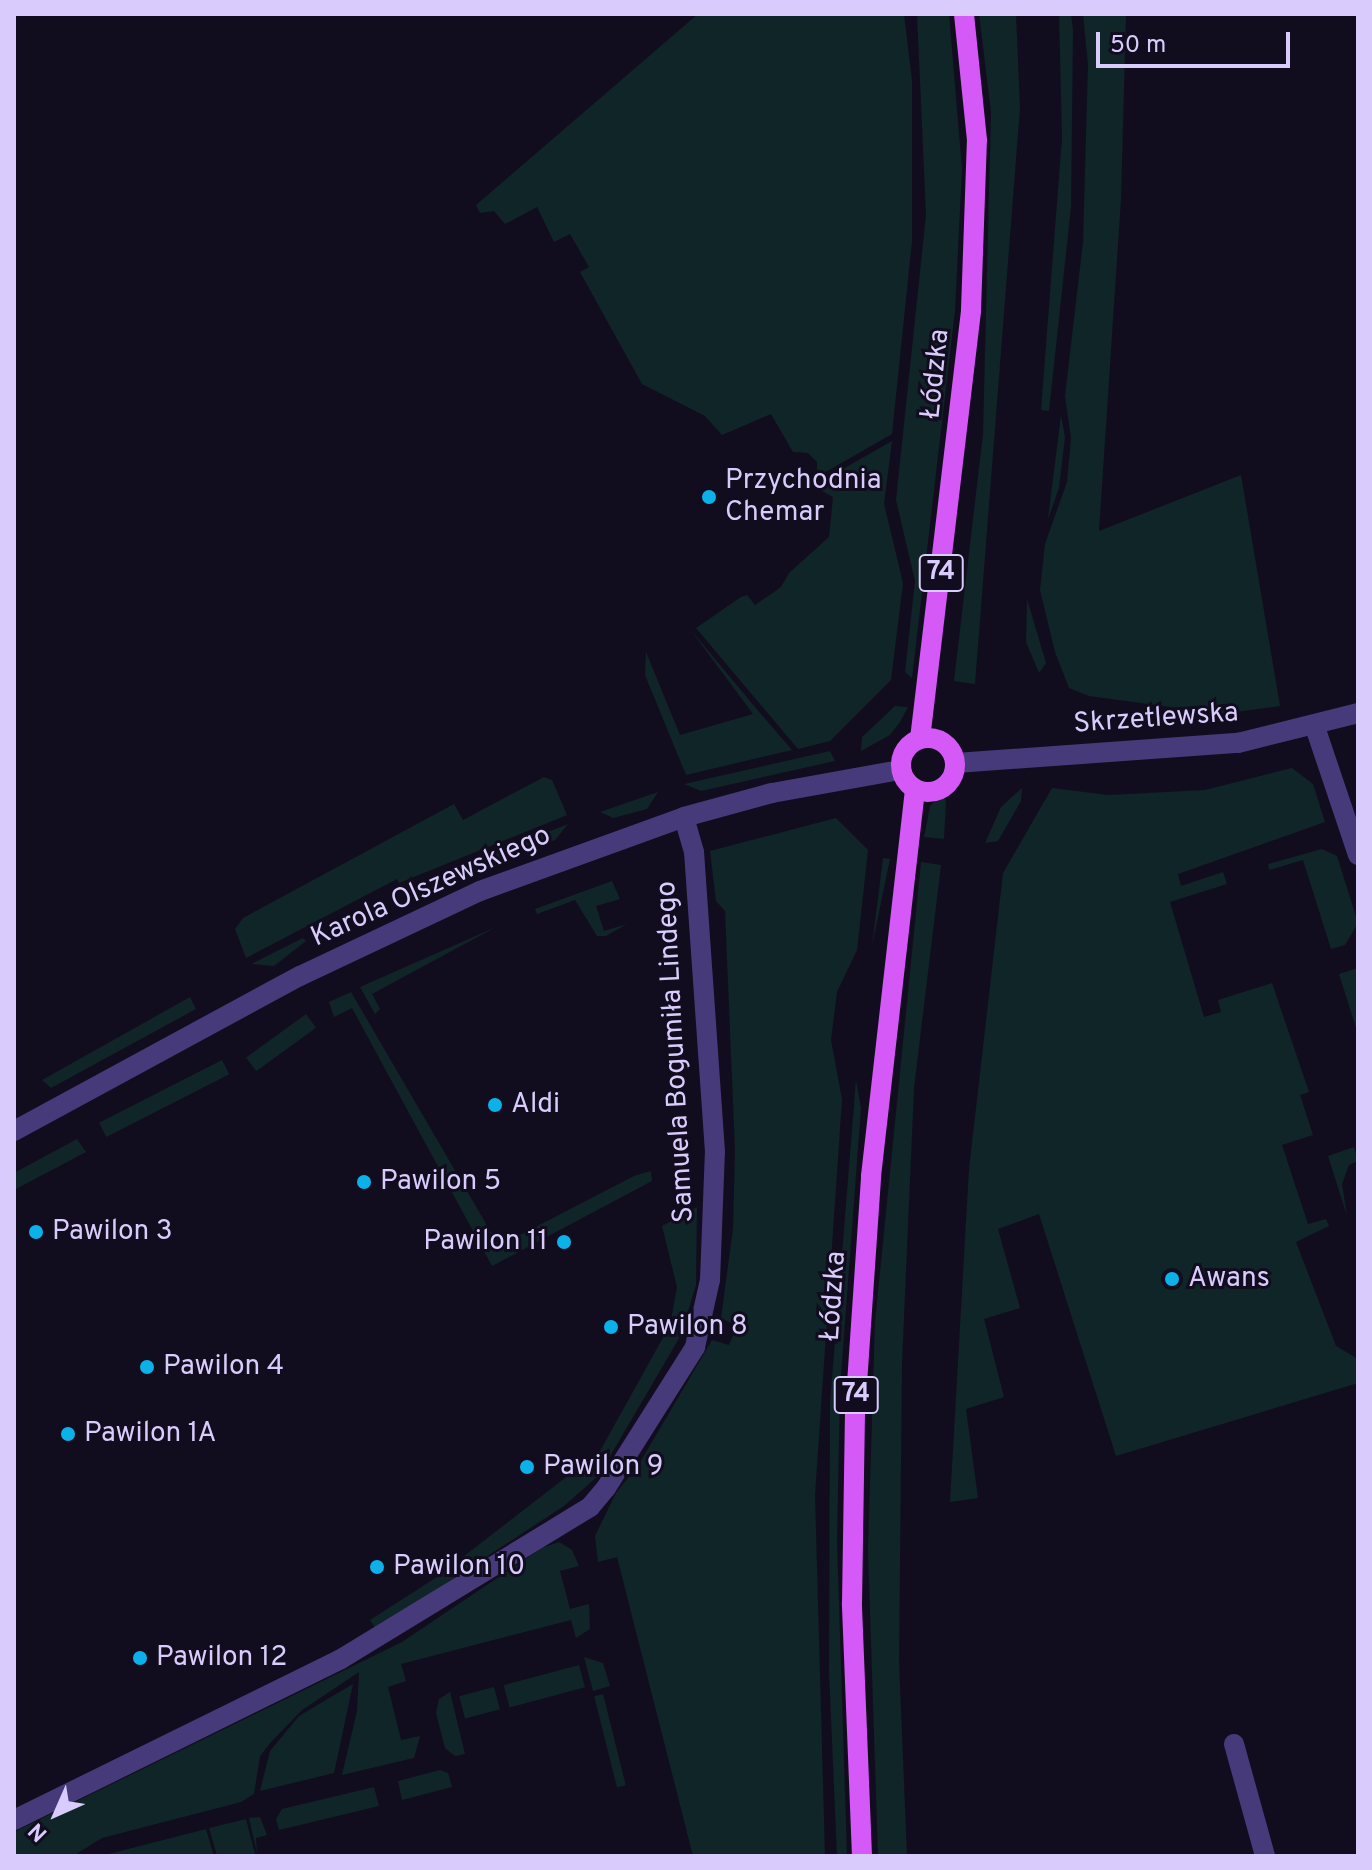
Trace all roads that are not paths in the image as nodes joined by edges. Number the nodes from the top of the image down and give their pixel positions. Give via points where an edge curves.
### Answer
1 (964, 14) edge
2 (1358, 713) edge
3 (1315, 727) junction
4 (920, 739) junction
5 (956, 763) junction
6 (900, 770) junction
7 (915, 790) junction
8 (684, 817) junction
9 (1358, 855) edge
10 (14, 1131) edge
11 (1234, 1744) dead end
12 (14, 1820) edge
13 (862, 1856) edge
14 (1265, 1856) edge

1 - 4 main road, Łódzka / 74 via 977,140 972,296
2 - 3 street, Skrzetlewska
3 - 5 street, Skrzetlewska via 1238,743
3 - 9 street
4 - 5 main road via 944,742
4 - 6 main road, 74 via 908,745
5 - 7 main road via 943,788
6 - 7 main road
6 - 8 street, Karola Olszewskiego via 772,793
7 - 13 main road, Łódzka / 74 via 877,1115 857,1359 852,1603
8 - 10 street, Karola Olszewskiego via 578,852 391,930
8 - 12 street, Samuela Bogumiła Lindego via 694,852 715,1152 710,1280 695,1347 622,1465 590,1507 341,1659
11 - 14 street

